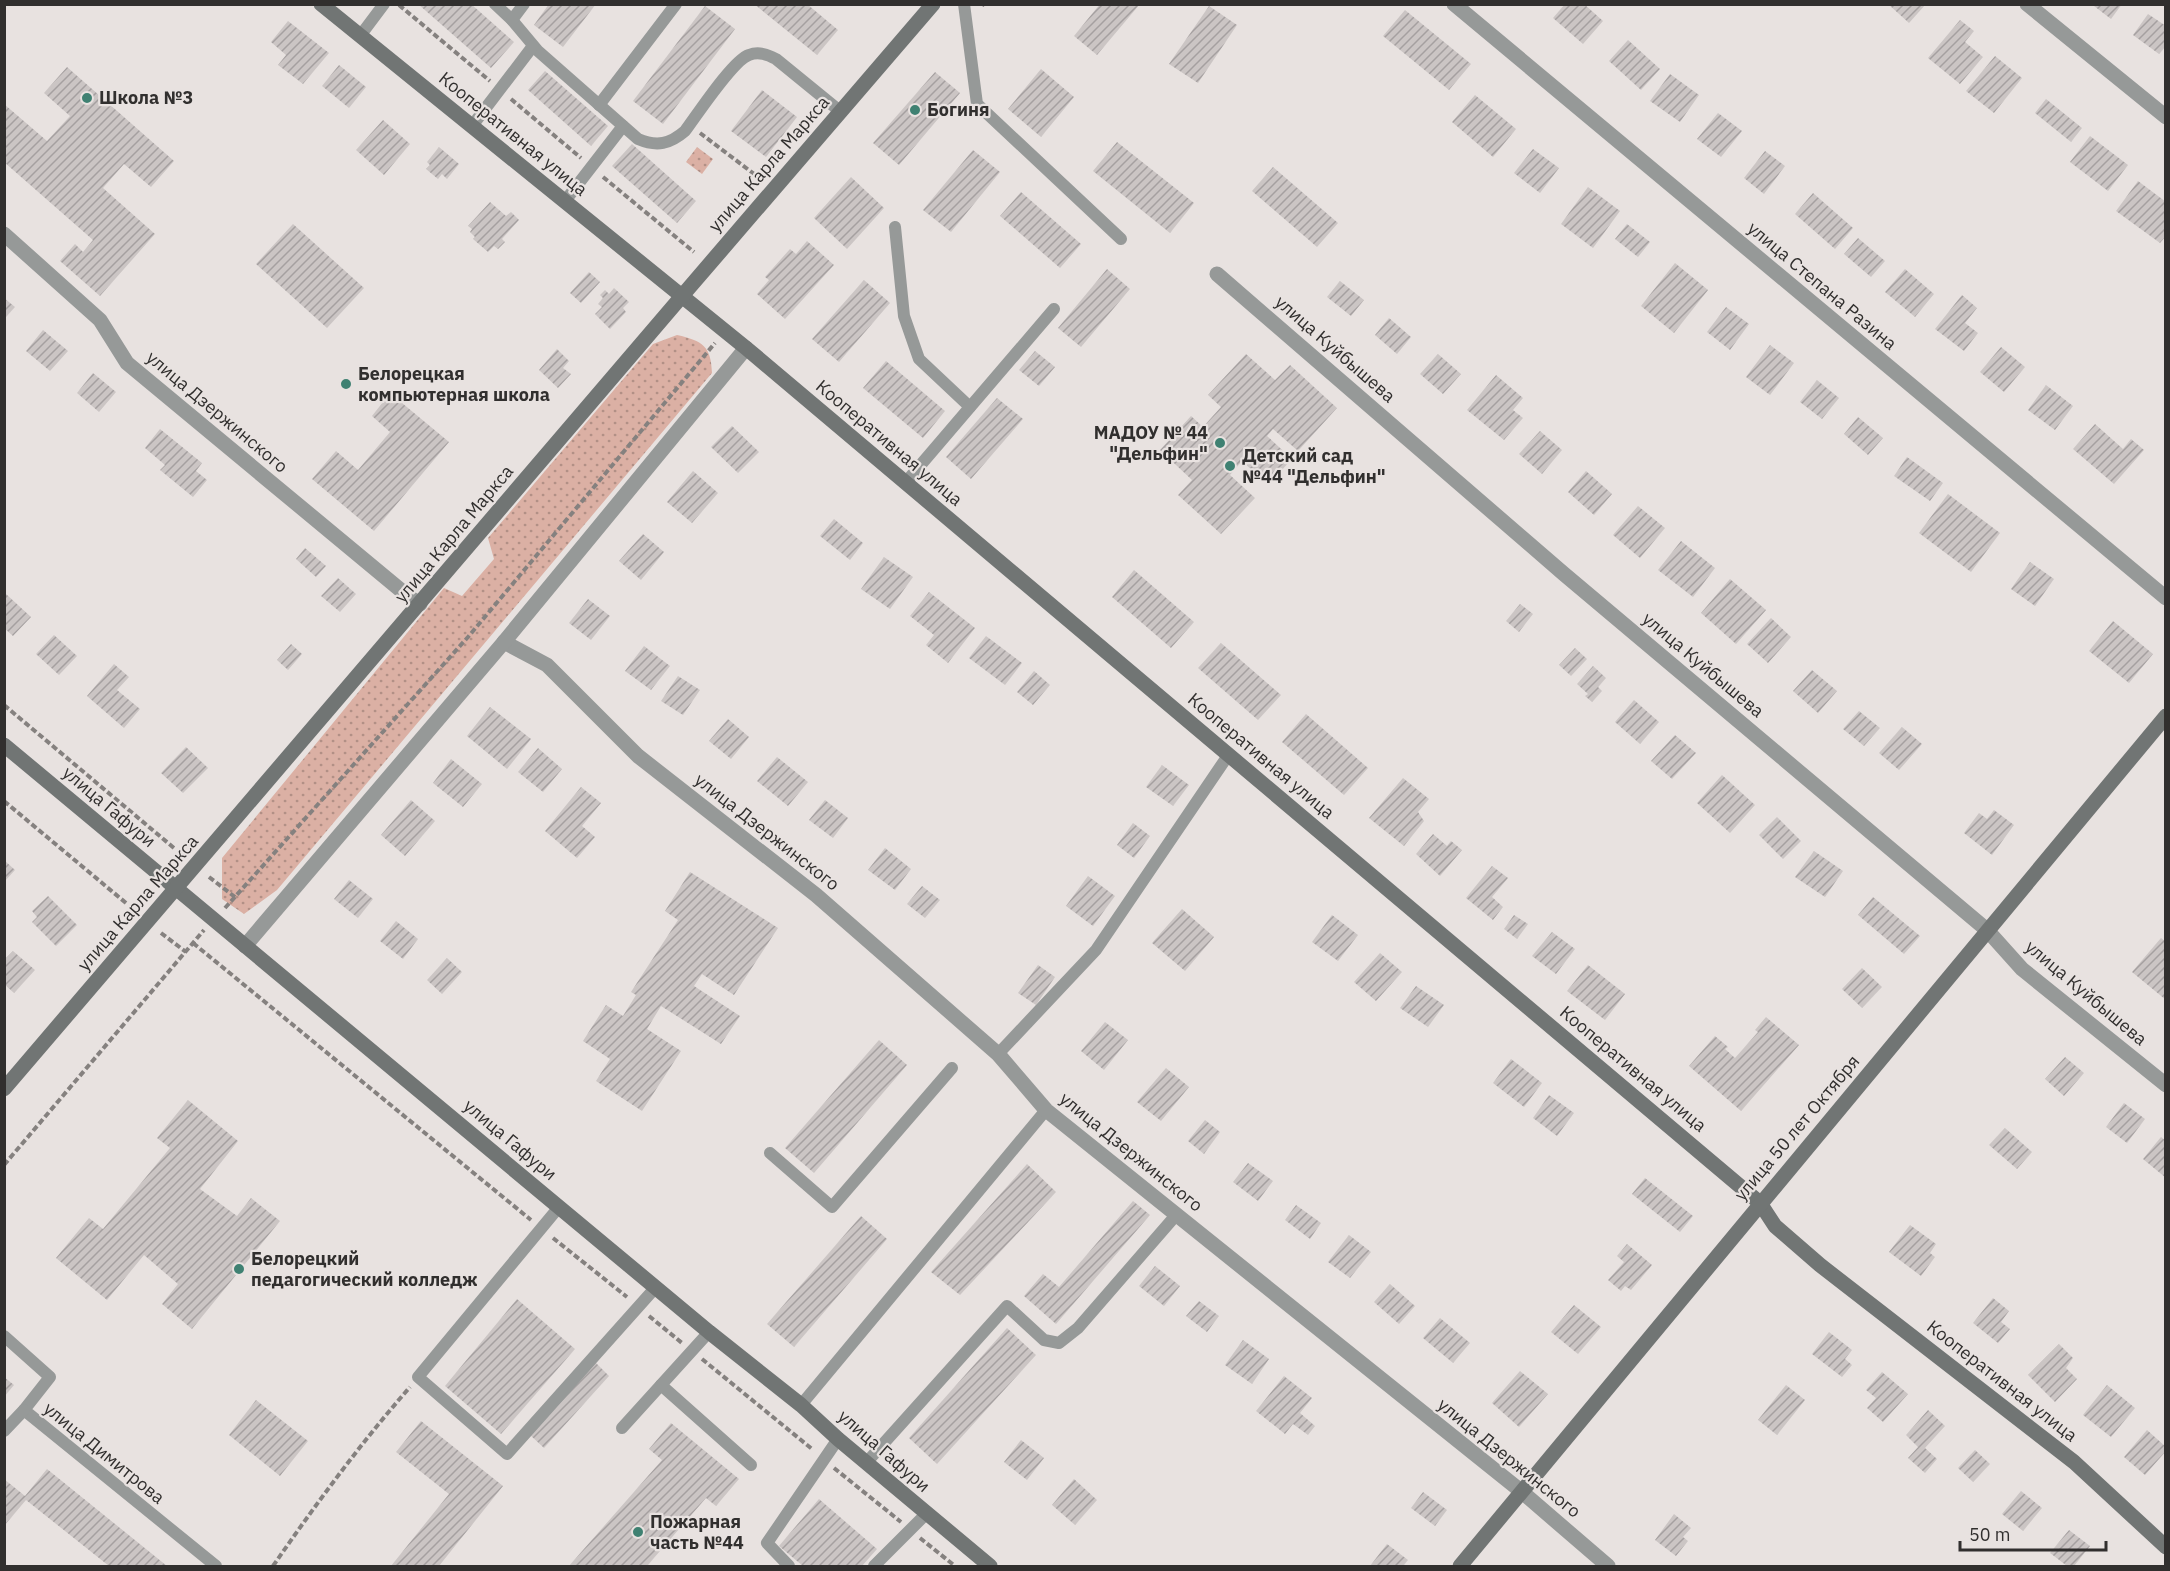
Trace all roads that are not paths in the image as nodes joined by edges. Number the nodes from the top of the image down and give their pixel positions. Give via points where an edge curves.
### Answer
1 (321, 4) edge
2 (384, 4) edge
3 (495, 4) edge
4 (524, 4) edge
5 (676, 4) edge
6 (933, 4) edge
7 (964, 4) edge
8 (1454, 4) edge
9 (2027, 4) edge
10 (512, 20) junction
11 (360, 36) junction
12 (533, 46) junction
13 (599, 105) junction
14 (841, 112) junction
15 (2166, 117) edge
16 (472, 126) junction
17 (623, 126) junction
18 (565, 201) junction
19 (895, 227) dead end
20 (4, 234) edge
21 (1121, 239) dead end
22 (1217, 274) dead end
23 (682, 296) junction
24 (1054, 309) dead end
25 (746, 348) junction
26 (970, 407) junction
27 (906, 482) junction
28 (2166, 598) edge
29 (420, 604) junction
30 (504, 642) junction
31 (2166, 716) edge
32 (4, 745) edge
33 (1229, 754) junction
34 (177, 889) junction
35 (1987, 930) junction
36 (245, 946) junction
37 (998, 1054) junction
38 (952, 1068) dead end
39 (2166, 1085) edge
40 (4, 1089) edge
41 (1046, 1110) junction
42 (770, 1153) dead end
43 (1760, 1203) junction
44 (559, 1207) junction
45 (1177, 1214) junction
46 (656, 1287) junction
47 (709, 1332) junction
48 (4, 1336) edge
49 (661, 1385) junction
50 (801, 1405) junction
51 (24, 1410) junction
52 (622, 1428) dead end
53 (4, 1431) edge
54 (837, 1439) junction
55 (866, 1463) junction
56 (751, 1465) dead end
57 (1522, 1492) junction
58 (927, 1514) junction
59 (2166, 1547) edge
60 (216, 1566) edge
61 (789, 1566) edge
62 (874, 1566) edge
63 (990, 1566) edge
64 (1460, 1566) edge
65 (1608, 1566) edge

1 - 11 street, Кооперативная улица
2 - 11 lane
3 - 10 lane
4 - 10 lane
5 - 13 lane
6 - 14 street, улица Карла Маркса
7 - 21 lane via 977,104
8 - 28 street, улица Степана Разина
9 - 15 street
10 - 12 lane
11 - 16 street, Кооперативная улица
12 - 13 lane
12 - 16 lane
13 - 17 lane
14 - 17 lane via 776,59 757,53 737,63 675,139 656,144 638,139
14 - 23 street, улица Карла Маркса
16 - 18 street, Кооперативная улица
17 - 18 lane
18 - 23 street, Кооперативная улица
19 - 26 lane via 904,316 919,359
20 - 29 street, улица Дзержинского via 100,321 127,363
22 - 35 street, улица Куйбышева via 1555,566
23 - 25 street, Кооперативная улица
23 - 29 street, улица Карла Маркса
24 - 26 lane
25 - 27 street, Кооперативная улица
25 - 30 street
26 - 27 lane
27 - 33 street, Кооперативная улица
29 - 34 street, улица Карла Маркса
30 - 36 street
30 - 37 street, улица Дзержинского via 547,665 638,756 816,895
31 - 35 street, улица 50 лет Октября
32 - 34 street, улица Гафури
33 - 37 lane via 1096,950
33 - 43 street, Кооперативная улица
34 - 36 street, улица Гафури
34 - 40 street, улица Карла Маркса
35 - 39 street, улица Куйбышева via 2022,969
35 - 43 street, улица 50 лет Октября
36 - 44 street, улица Гафури
37 - 41 street, улица Дзержинского
38 - 42 lane via 832,1207
41 - 45 street, улица Дзержинского
41 - 50 lane
43 - 57 street, улица 50 лет Октября
43 - 59 street, Кооперативная улица via 1774,1226 2074,1462
44 - 46 street, улица Гафури
44 - 46 lane via 418,1377 507,1454
45 - 55 lane via 1078,1328 1059,1343 1044,1340 1007,1306
45 - 57 street, улица Дзержинского
46 - 47 street, улица Гафури
47 - 49 lane
47 - 50 street, улица Гафури
48 - 51 lane, улица Димитрова via 50,1377
49 - 52 lane
49 - 56 lane
50 - 54 street, улица Гафури
51 - 53 lane
51 - 60 lane, улица Димитрова
54 - 55 street, улица Гафури
54 - 61 lane via 767,1543
55 - 58 street, улица Гафури
57 - 64 street, улица 50 лет Октября
57 - 65 street, улица Дзержинского
58 - 62 lane
58 - 63 street, улица Гафури

